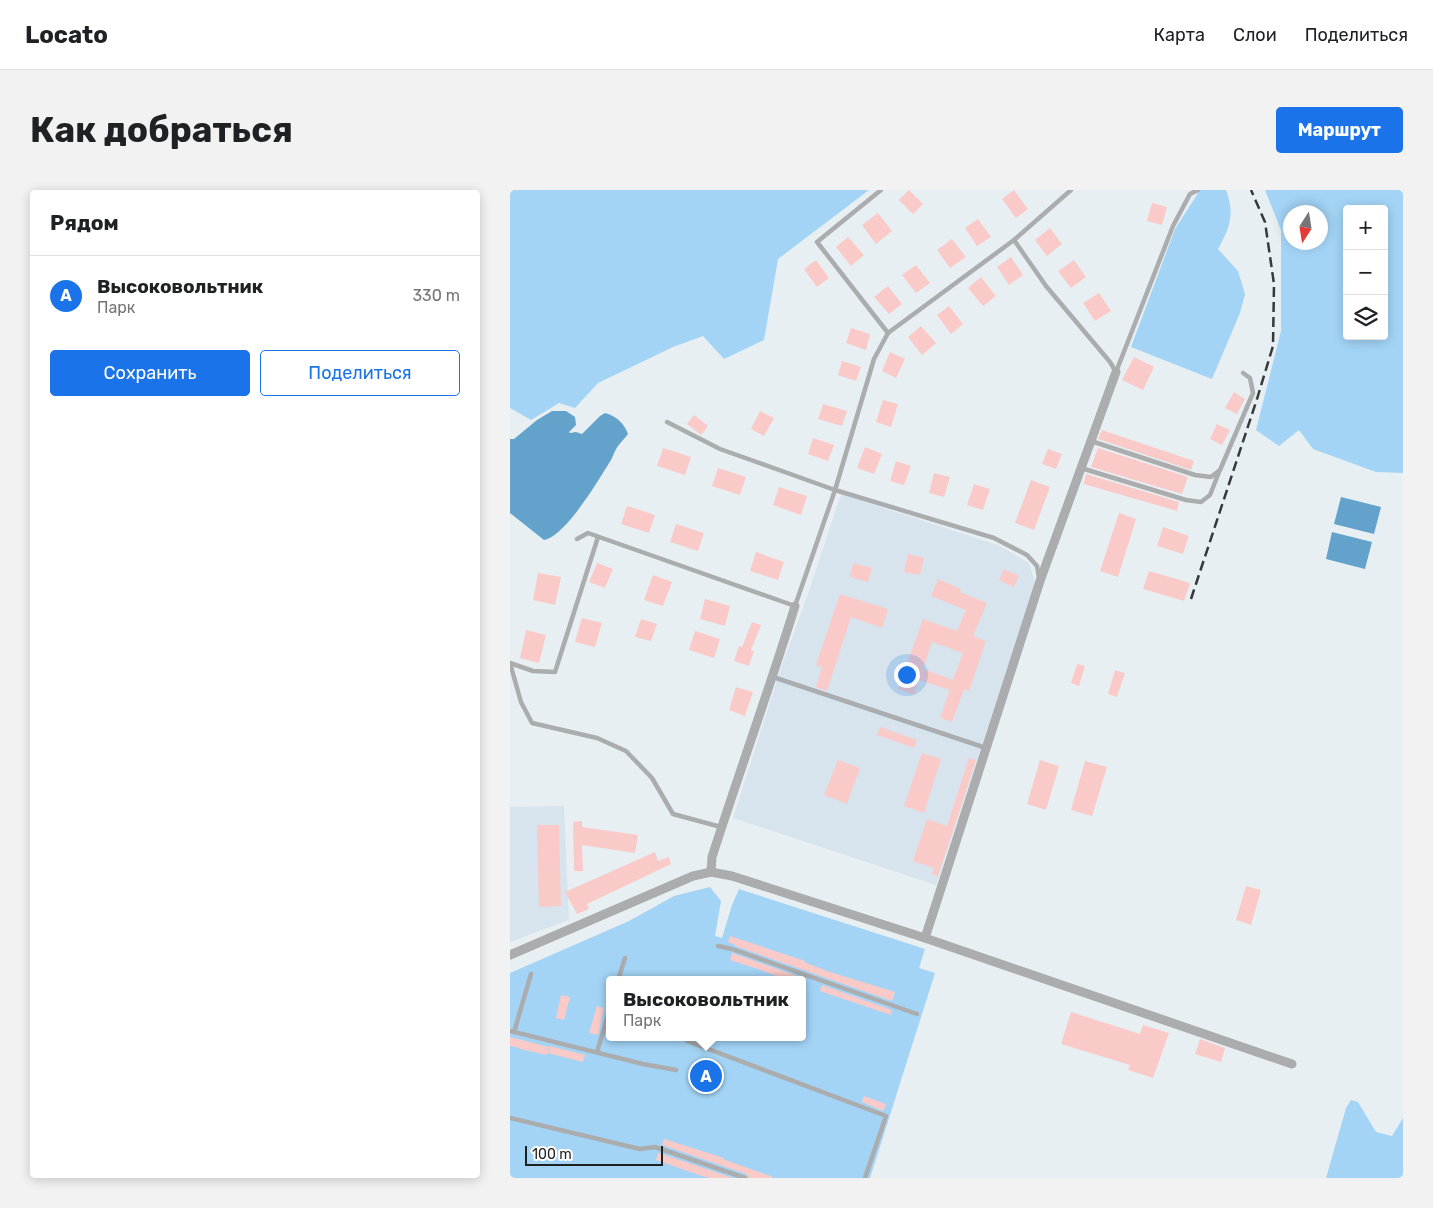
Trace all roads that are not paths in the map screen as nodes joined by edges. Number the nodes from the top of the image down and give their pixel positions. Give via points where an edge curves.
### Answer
1 (881, 190) edge
2 (1071, 190) edge
3 (1198, 190) edge
4 (1014, 240) junction
5 (888, 333) junction
6 (1116, 372) junction
7 (1243, 372) dead end
8 (667, 422) dead end
9 (1091, 441) junction
10 (1081, 468) junction
11 (1220, 470) junction
12 (835, 490) junction
13 (598, 537) junction
14 (577, 539) dead end
15 (1040, 581) junction
16 (795, 606) junction
17 (773, 677) junction
18 (986, 748) junction
19 (721, 827) junction
20 (711, 872) junction
21 (925, 938) junction
22 (718, 946) dead end
23 (510, 955) edge
24 (624, 958) dead end
25 (531, 974) dead end
26 (619, 976) edge
27 (918, 1014) dead end
28 (606, 1022) edge
29 (512, 1032) edge
30 (687, 1041) dead end
31 (597, 1052) junction
32 (1292, 1064) dead end
33 (676, 1070) dead end
34 (510, 1118) edge
35 (745, 1178) edge
36 (865, 1178) edge

1 - 5 lane via 817,242
2 - 4 lane
3 - 6 lane via 1190,194 1173,226
4 - 5 lane
4 - 6 lane via 1046,286
5 - 12 lane via 874,359
6 - 9 street
7 - 11 lane via 1250,378 1252,393
8 - 12 lane via 720,449
9 - 10 street
9 - 11 lane via 1195,475 1211,477
10 - 11 lane via 1201,502 1210,495
10 - 15 street
12 - 15 lane via 994,538 1027,555 1037,566
12 - 16 lane
13 - 14 lane via 588,533
13 - 16 lane
13 - 19 lane via 555,672 533,671 510,663 521,702 532,723 597,738 626,751 652,778 673,814
15 - 18 street
16 - 17 street
17 - 18 lane
17 - 19 street
18 - 21 street
19 - 20 street
20 - 21 street
20 - 23 street via 693,876
21 - 32 street
22 - 27 lane
24 - 26 lane
25 - 29 lane
28 - 31 lane
29 - 31 lane
30 - 36 lane via 886,1116
31 - 33 lane
34 - 35 lane via 640,1149 655,1147

